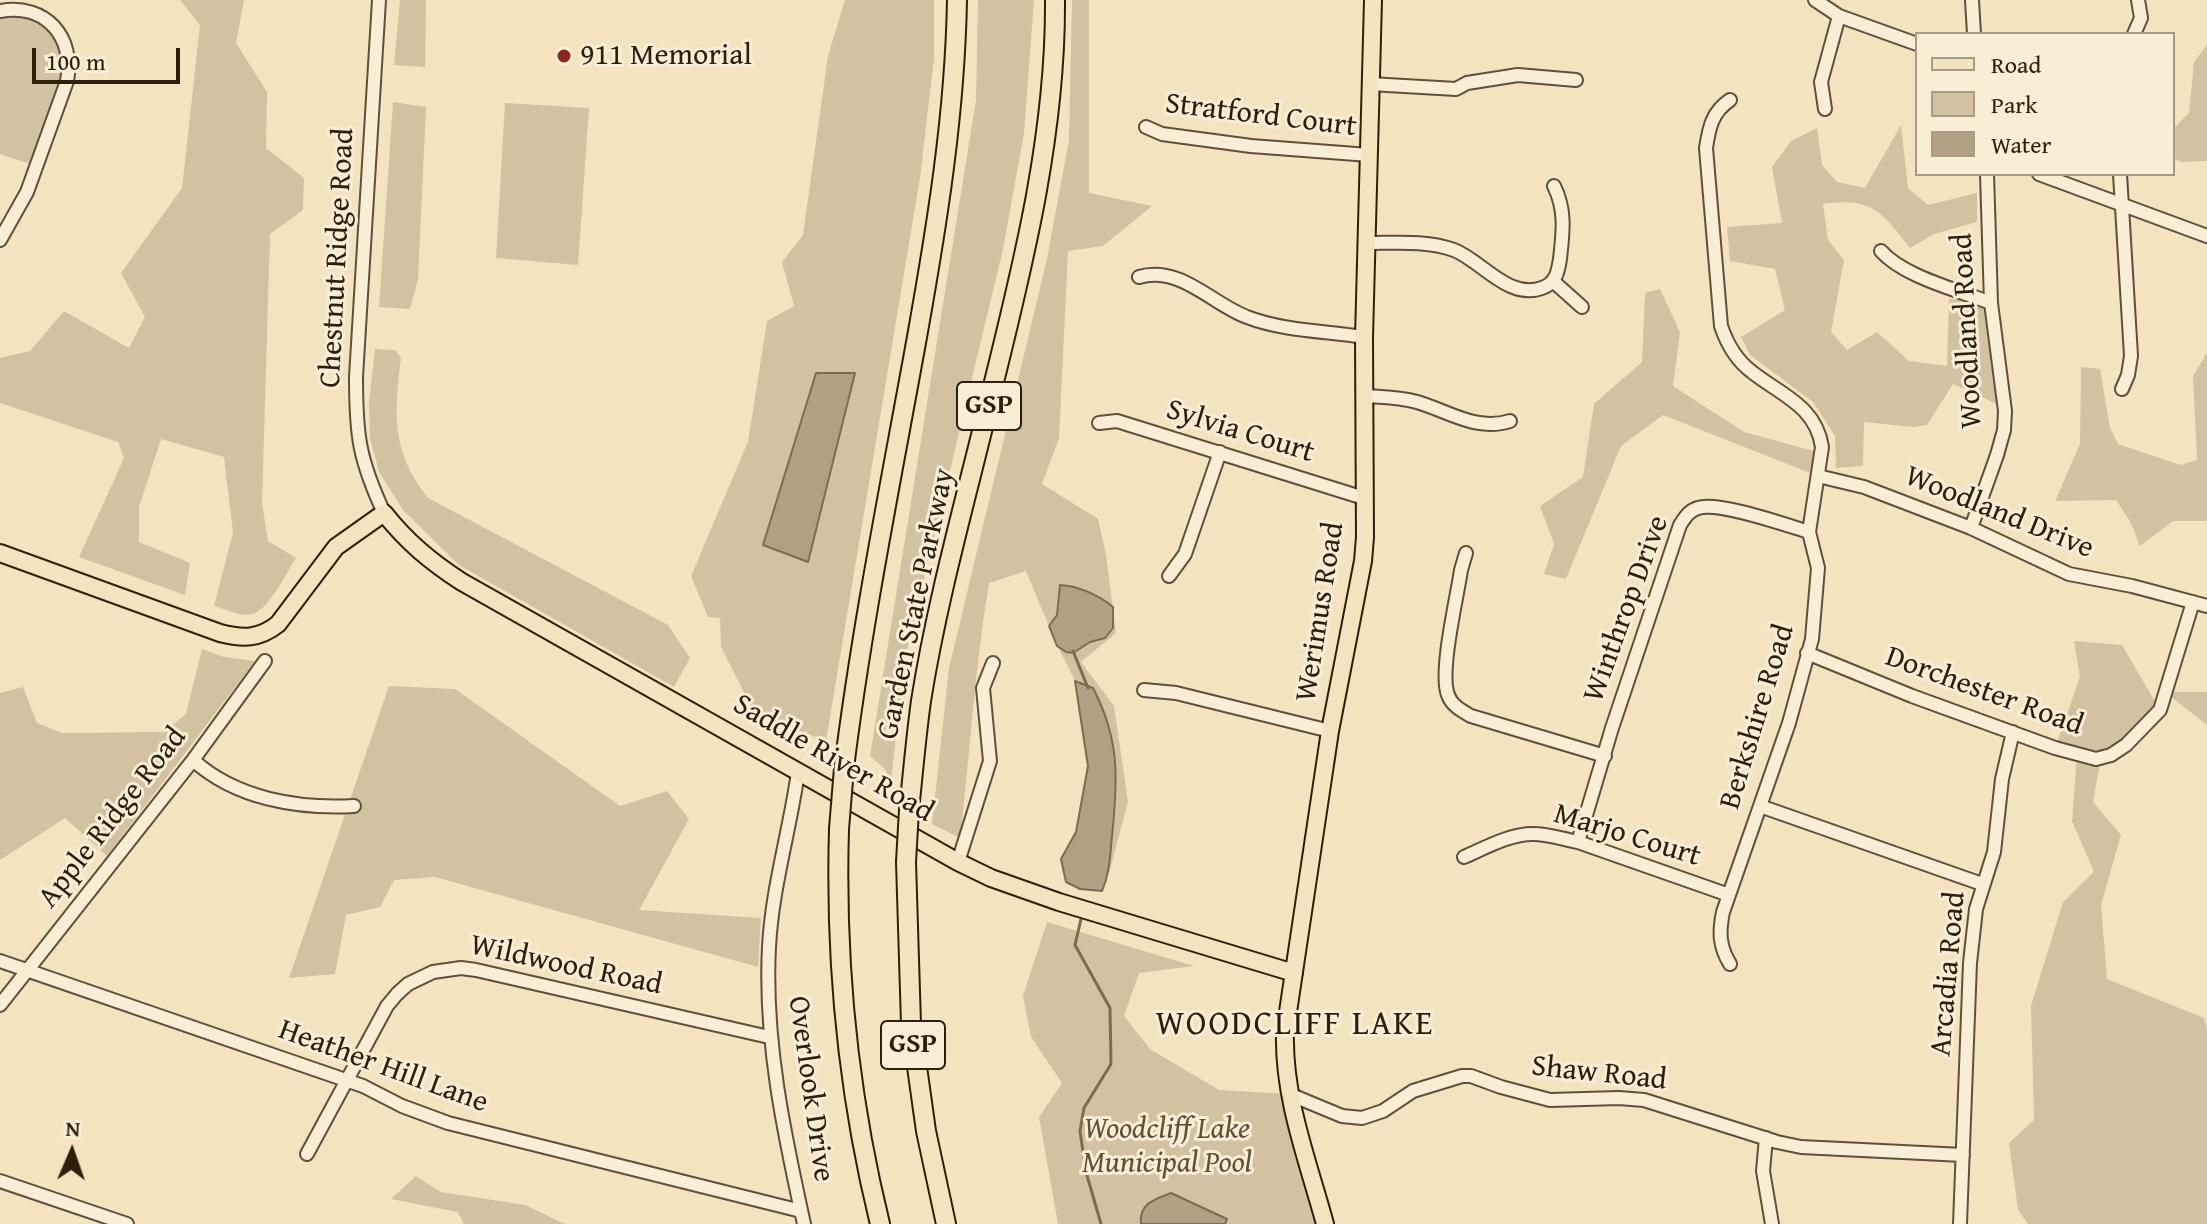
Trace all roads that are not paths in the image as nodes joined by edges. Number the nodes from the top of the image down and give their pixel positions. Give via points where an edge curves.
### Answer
1 (379, 0) edge
2 (957, 0) edge
3 (1055, 0) edge
4 (1373, 0) edge
5 (1815, 0) edge
6 (1972, 0) edge
7 (2138, 0) edge
8 (0, 11) edge
9 (1839, 16) junction
10 (1974, 32) edge
11 (2135, 32) edge
12 (1915, 43) edge
13 (1576, 80) dead end
14 (1370, 84) junction
15 (1730, 100) dead end
16 (1825, 109) dead end
17 (1146, 127) dead end
18 (1369, 155) junction
19 (1987, 176) edge
20 (2044, 176) edge
21 (2120, 176) edge
22 (1554, 186) dead end
23 (2120, 204) junction
24 (2207, 236) edge
25 (0, 240) edge
26 (1367, 243) junction
27 (1881, 251) dead end
28 (1139, 277) dead end
29 (1554, 282) junction
30 (1991, 303) junction
31 (1582, 307) dead end
32 (1364, 337) junction
33 (2122, 389) dead end
34 (1366, 396) junction
35 (1510, 421) dead end
36 (1099, 423) dead end
37 (1220, 452) junction
38 (1818, 476) junction
39 (1364, 498) junction
40 (384, 513) junction
41 (1971, 528) junction
42 (1809, 532) junction
43 (0, 553) edge
44 (1466, 553) dead end
45 (1169, 576) dead end
46 (2193, 602) junction
47 (2207, 606) edge
48 (1807, 653) junction
49 (265, 661) dead end
50 (993, 663) dead end
51 (1144, 690) dead end
52 (1330, 731) junction
53 (2013, 732) junction
54 (1605, 756) junction
55 (193, 760) junction
56 (798, 772) junction
57 (354, 806) dead end
58 (1760, 806) junction
59 (1578, 842) junction
60 (1464, 857) dead end
61 (958, 862) junction
62 (1982, 884) junction
63 (1729, 895) junction
64 (0, 961) edge
65 (1730, 964) dead end
66 (26, 970) junction
67 (1294, 973) junction
68 (0, 1005) edge
69 (769, 1037) junction
70 (346, 1081) junction
71 (1289, 1094) junction
72 (1766, 1138) junction
73 (307, 1154) dead end
74 (1963, 1155) junction
75 (0, 1181) edge
76 (802, 1217) edge
77 (127, 1224) edge
78 (880, 1224) edge
79 (946, 1224) edge
80 (1325, 1224) edge
81 (1772, 1224) edge
82 (1960, 1224) edge

1 - 40 street, Chestnut Ridge Road via 356,430 365,470
2 - 78 highway, Garden State Parkway / GSP, bridge via 941,197 862,643 839,829 845,1033
3 - 79 highway, Garden State Parkway / GSP, bridge via 1040,174 931,647 909,810 911,1024
4 - 14 main road, Werimus Road
5 - 9 street
6 - 10 street
7 - 11 street via 2141,18
8 - 25 street via 33,13 52,25 65,44 69,68 27,192
9 - 12 street
9 - 16 street via 1821,82
13 - 14 street via 1518,75 1456,89
14 - 18 main road, Werimus Road
15 - 38 street, Berkshire Road via 1720,106 1709,126 1706,148 1721,326 1742,364 1811,416 1822,447
17 - 18 street, Stratford Court via 1162,134 1251,146
18 - 26 main road, Werimus Road
19 - 30 street, Woodland Road
20 - 23 street
21 - 23 street
22 - 29 street via 1563,211
23 - 24 street
23 - 33 street via 2131,356
26 - 29 street via 1455,250 1519,289 1531,291
26 - 32 main road, Werimus Road
27 - 30 street via 1905,270
28 - 32 street via 1177,280 1247,317
29 - 31 street
30 - 41 street, Woodland Road via 2004,430
32 - 34 main road, Werimus Road
34 - 35 street via 1416,402 1479,424
34 - 39 main road, Werimus Road
36 - 37 street, Sylvia Court via 1117,421
37 - 39 street, Sylvia Court
37 - 45 street via 1185,554
38 - 41 street, Woodland Drive via 1864,487
38 - 42 street, Berkshire Road
39 - 52 main road, Werimus Road via 1363,561
40 - 43 main road via 336,547 278,624 250,637 220,633
40 - 56 main road, Saddle River Road via 404,539 454,577
41 - 46 street, Woodland Drive via 2069,574
42 - 48 street, Berkshire Road via 1818,589
42 - 54 street, Winthrop Drive via 1720,507 1696,508 1687,515
44 - 54 street via 1445,675 1452,703 1471,716
46 - 47 street, Woodland Drive
46 - 53 street, Dorchester Road via 2160,710 2126,745 2096,759
48 - 53 street, Dorchester Road
48 - 58 street, Berkshire Road
49 - 55 street, Apple Ridge Road
50 - 61 street via 983,688 990,761
51 - 52 street
52 - 67 main road, Werimus Road
53 - 62 street, Arcadia Road via 1994,852
54 - 59 street, Winthrop Drive
55 - 57 street via 211,777 260,796 308,807
55 - 66 street, Apple Ridge Road
56 - 61 main road, Saddle River Road
56 - 69 street, Overlook Drive via 769,946
58 - 62 street
58 - 63 street, Berkshire Road
59 - 60 street, Marjo Court via 1532,834
59 - 63 street, Marjo Court
61 - 67 main road, Saddle River Road via 1046,898
62 - 74 street, Arcadia Road via 1970,963
63 - 65 street, Berkshire Road via 1720,929
64 - 66 street, Heather Hill Lane
66 - 68 street, Apple Ridge Road
66 - 70 street, Heather Hill Lane
67 - 71 main road, Werimus Road via 1285,1032
69 - 70 street, Wildwood Road via 476,970 446,969 421,977 397,994
69 - 76 street, Overlook Drive
70 - 73 street, Wildwood Road
70 - 76 street, Heather Hill Lane via 448,1123
71 - 72 street, Shaw Road via 1342,1116 1362,1118 1413,1091 1471,1076 1550,1100 1655,1103
71 - 80 main road, Werimus Road
72 - 74 street, Shaw Road via 1828,1150
72 - 81 street via 1763,1171
74 - 82 street, Arcadia Road
75 - 77 street

